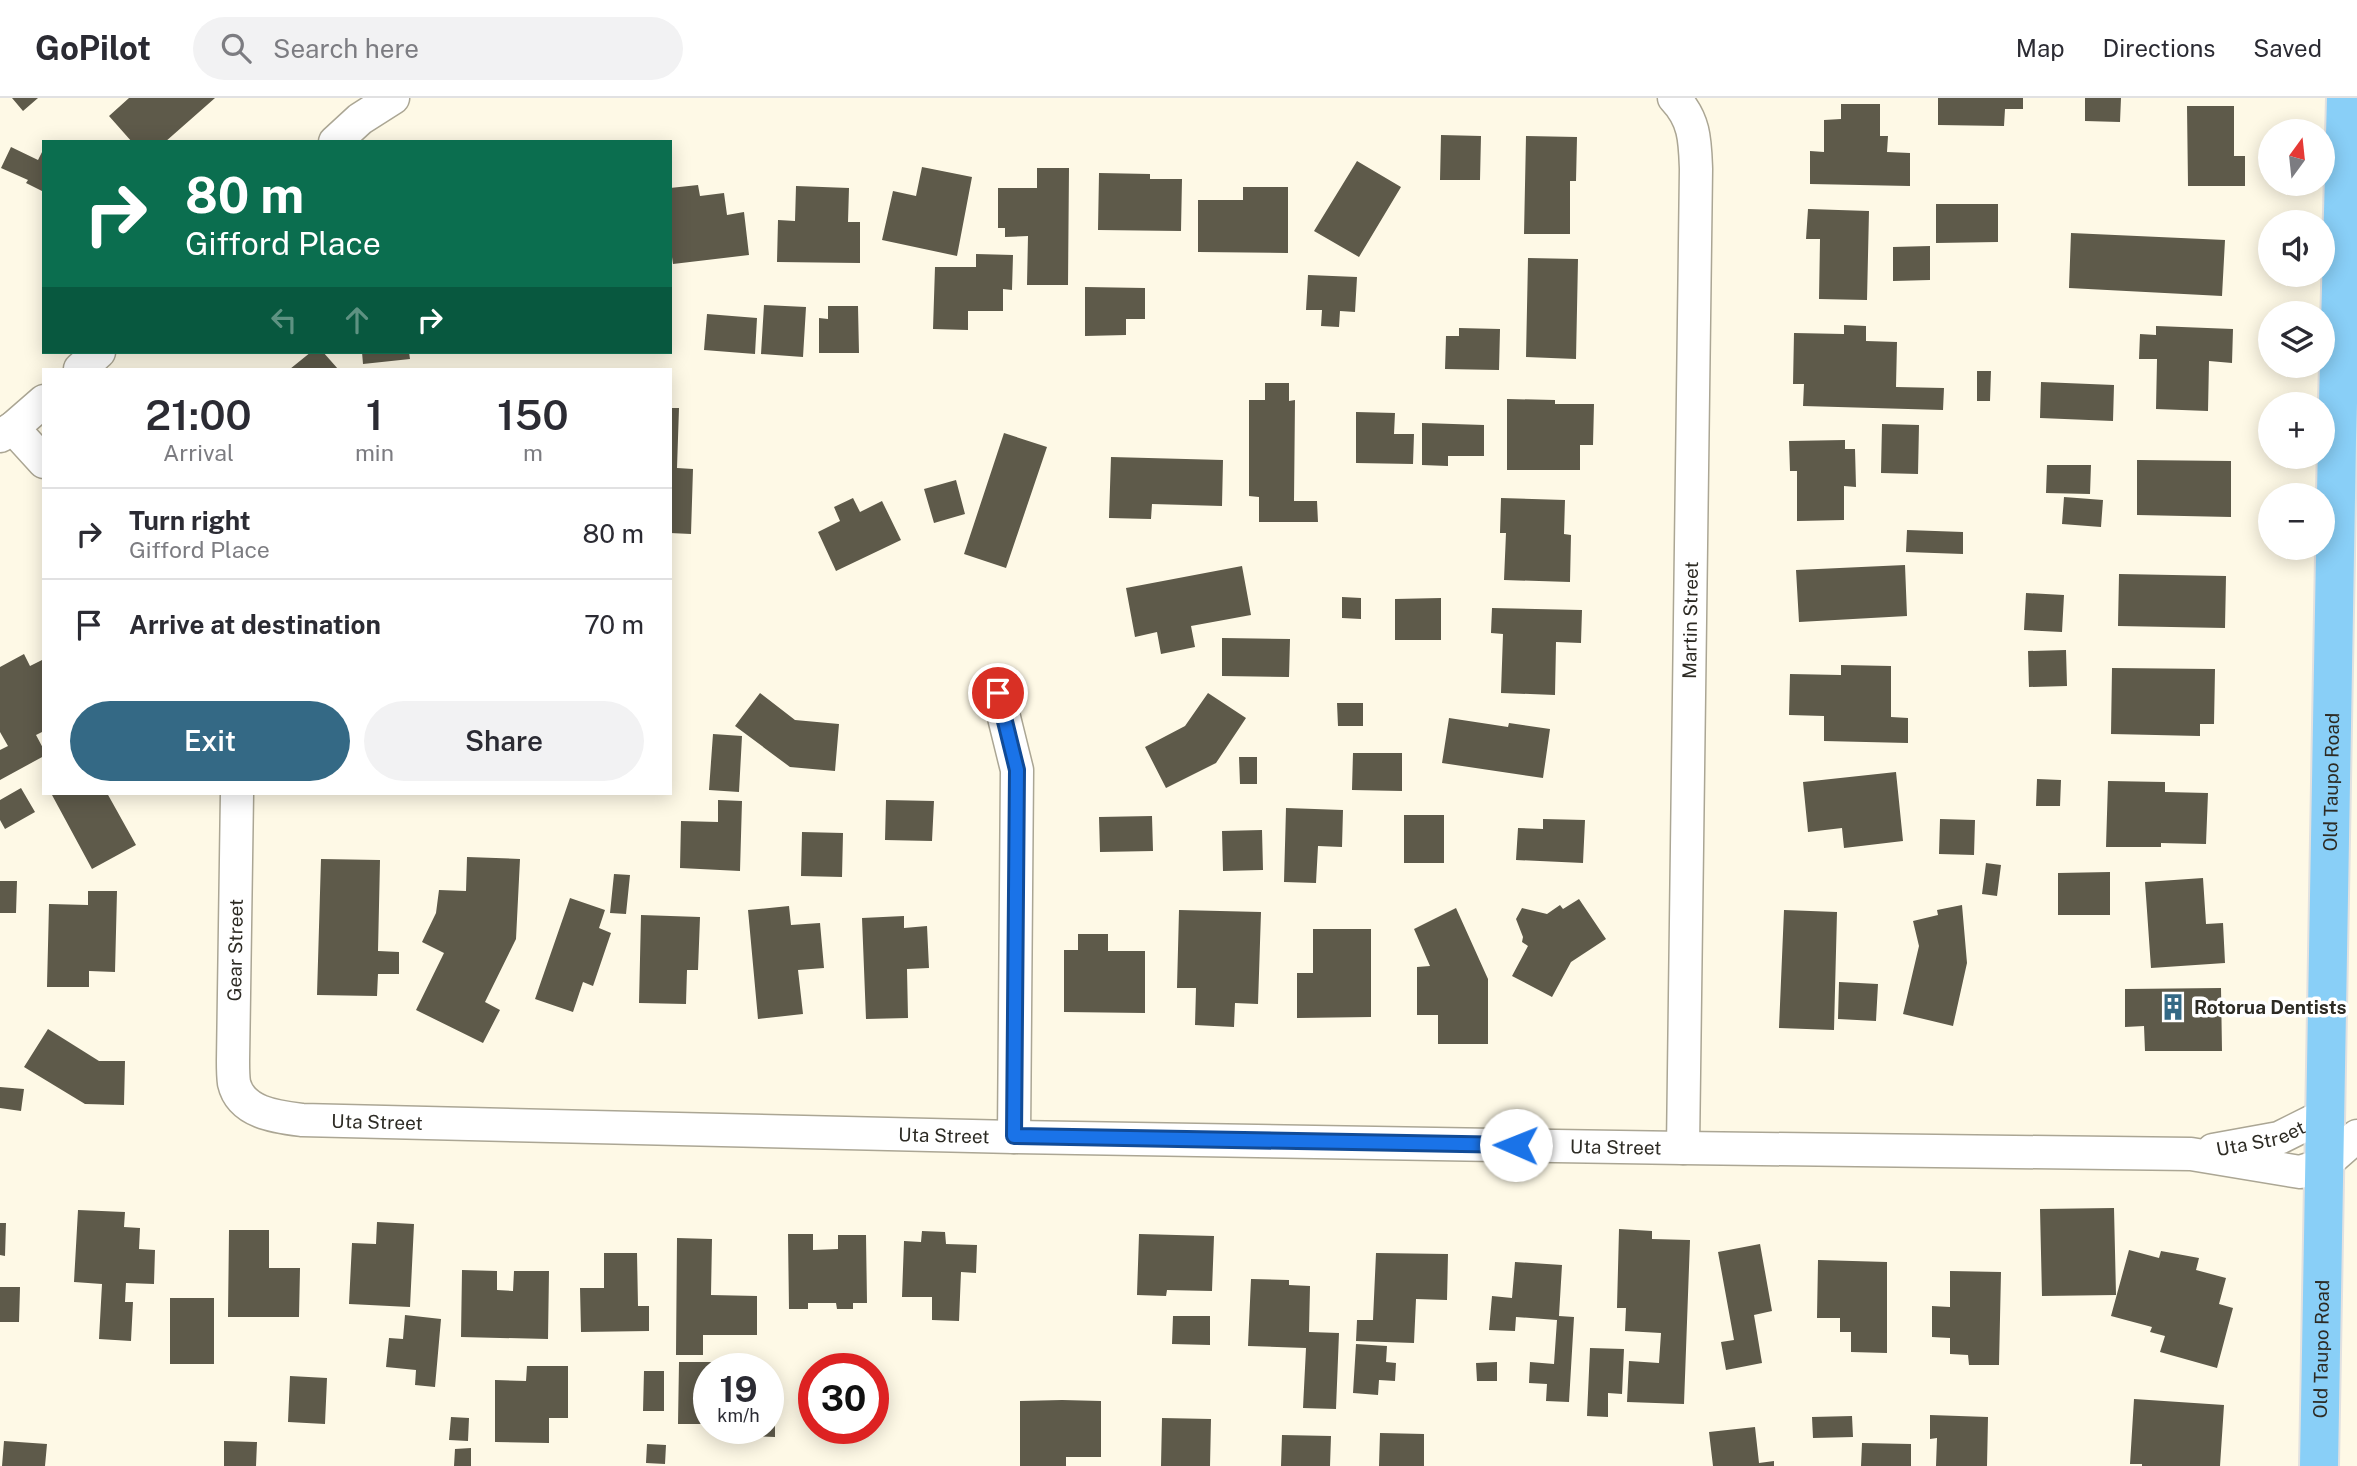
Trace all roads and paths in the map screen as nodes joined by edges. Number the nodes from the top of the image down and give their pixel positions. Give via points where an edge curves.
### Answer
1 (393, 98) edge
2 (1674, 98) edge
3 (2346, 98) edge
4 (337, 140) edge
5 (2351, 189) edge
6 (97, 354) edge
7 (80, 368) edge
8 (42, 403) edge
9 (7, 432) edge
10 (2347, 436) edge
11 (42, 460) edge
12 (998, 693) dead end
13 (237, 795) edge
14 (247, 1105) joint
15 (2327, 1114) junction
16 (1014, 1136) junction
17 (2357, 1136) edge
18 (1683, 1148) junction
19 (2190, 1154) junction
20 (2325, 1164) junction
21 (2319, 1466) edge

1 - 4 street
2 - 18 street, Martin Street via 1694,131 1696,169
3 - 5 highway, Old Taupo Road
5 - 10 highway, Old Taupo Road
6 - 7 street
8 - 9 street
9 - 11 street
10 - 15 highway, Old Taupo Road
12 - 16 street via 1017,770
13 - 14 street, Gear Street via 233,1061 234,1085
14 - 16 street, Uta Street via 271,1117 302,1120
15 - 19 street, Uta Street via 2279,1138
15 - 20 highway, Old Taupo Road
16 - 18 street, Uta Street
17 - 20 street
18 - 19 street, Uta Street
19 - 20 street, Uta Street via 2300,1172
20 - 21 highway, Old Taupo Road

